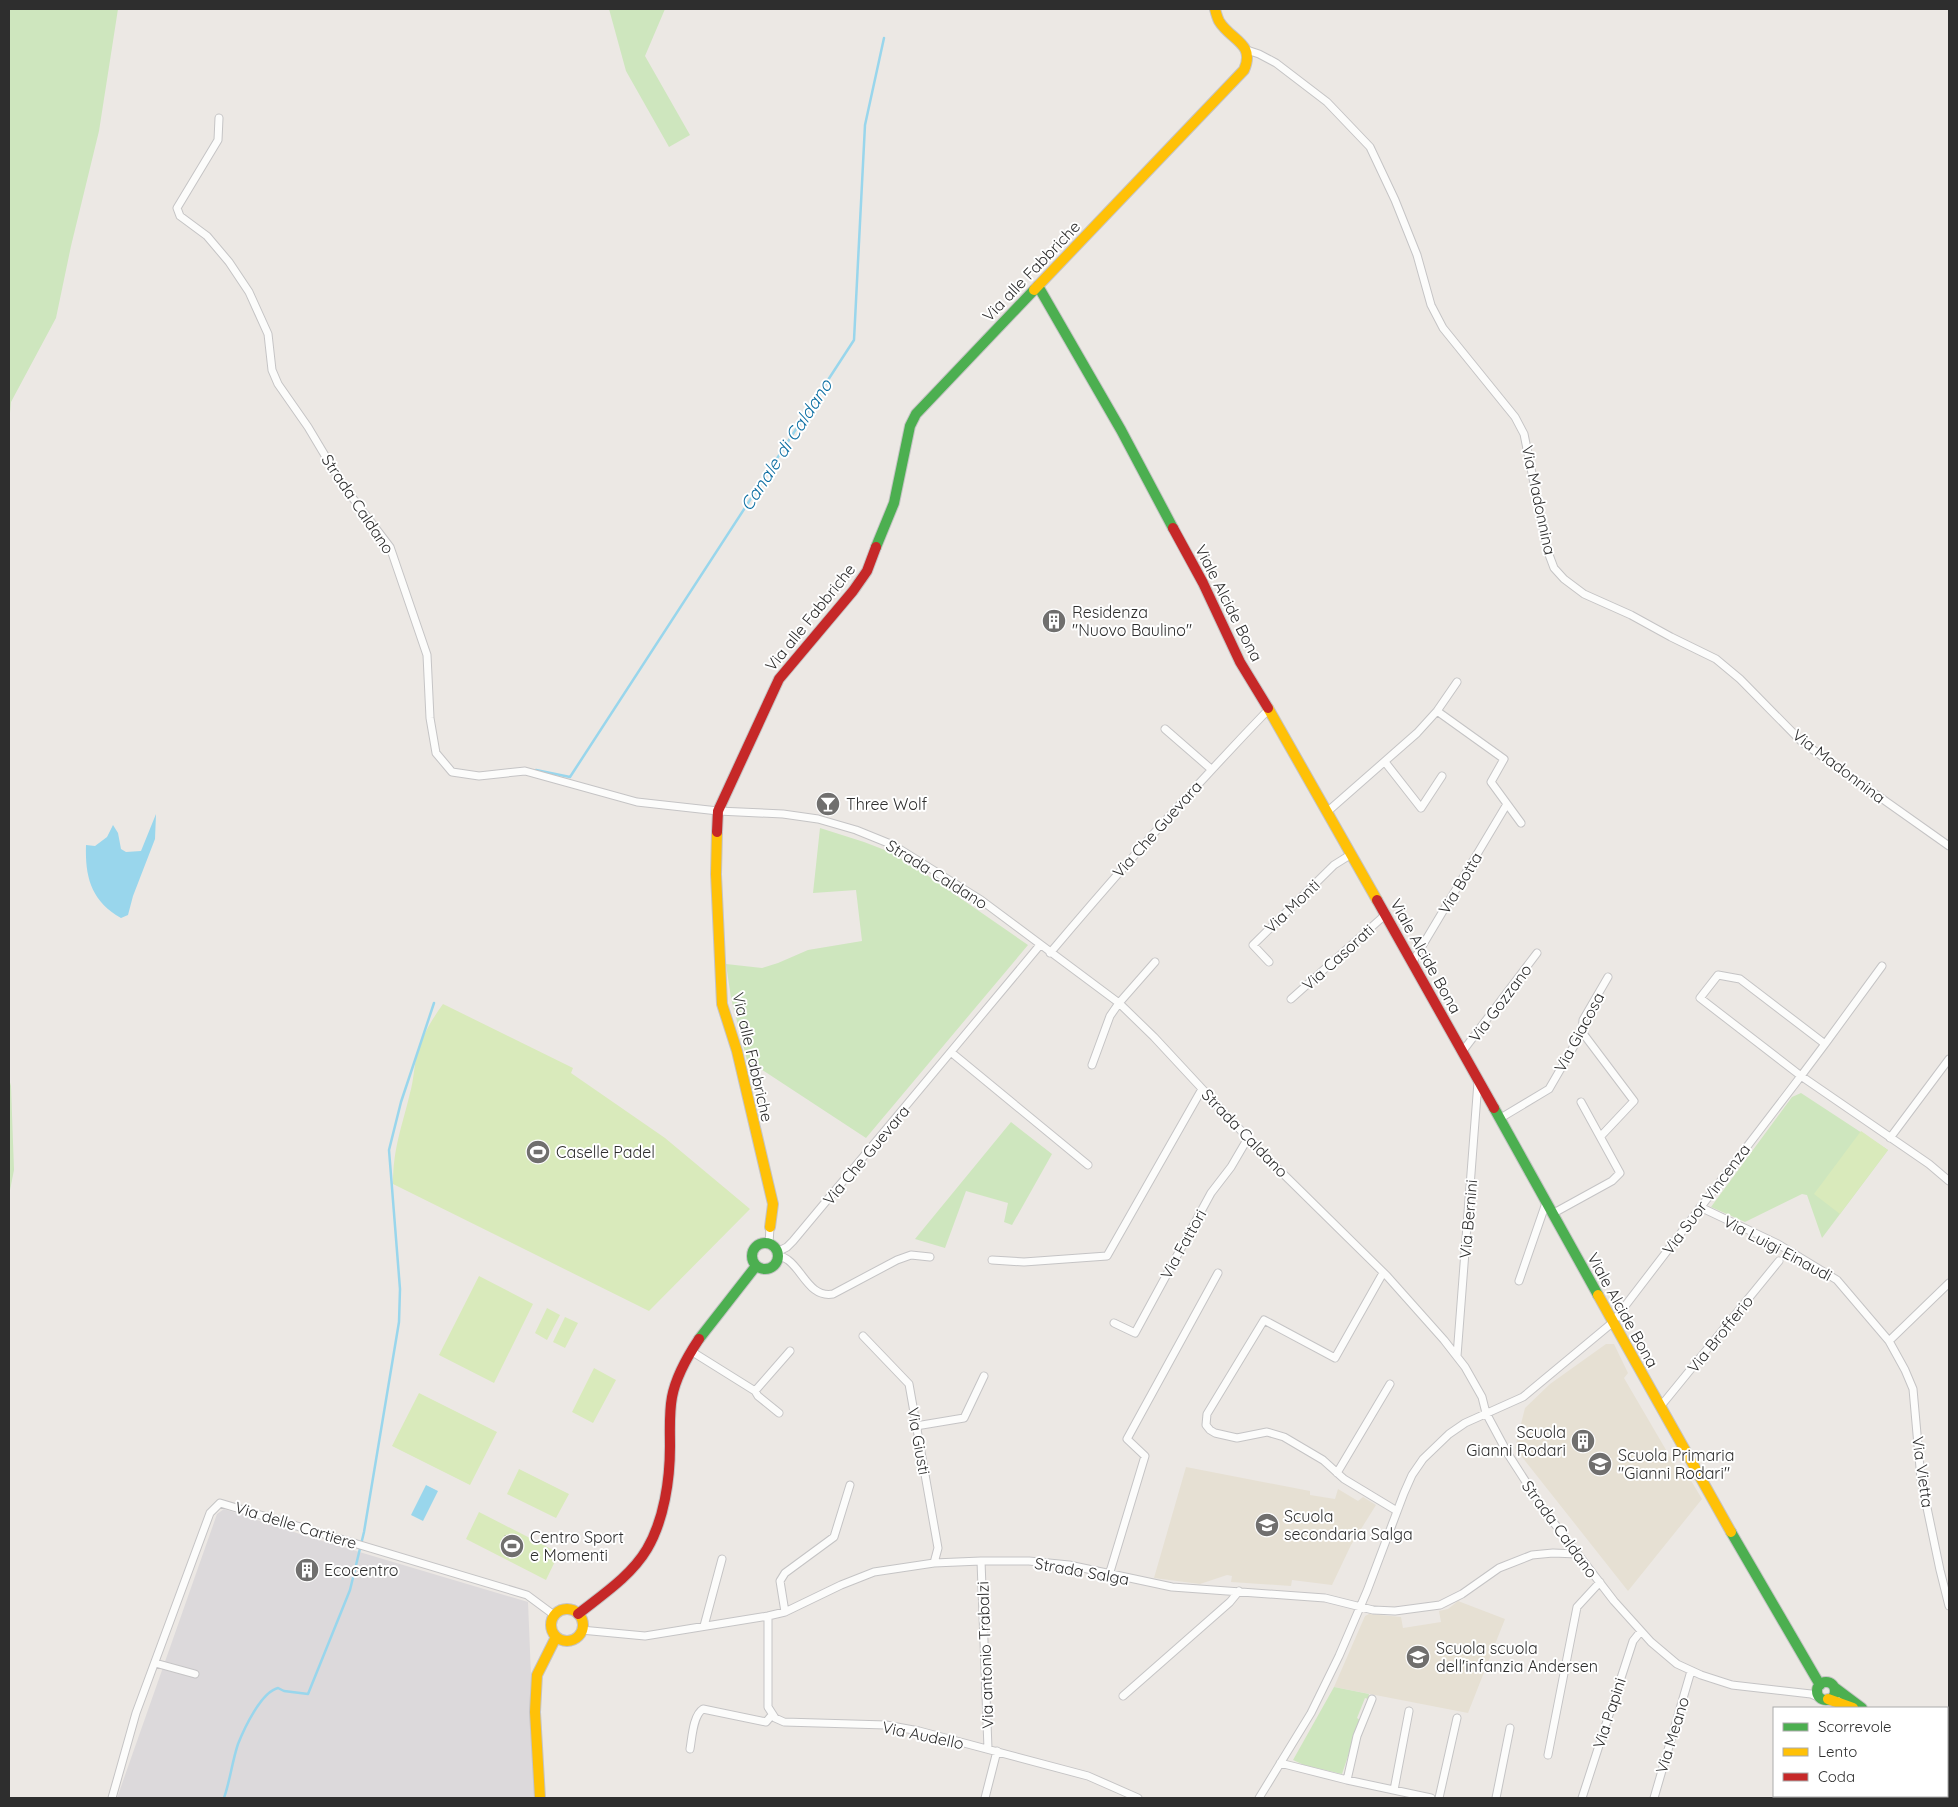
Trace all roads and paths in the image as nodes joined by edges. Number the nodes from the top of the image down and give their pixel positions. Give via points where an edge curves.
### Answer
1 (1215, 9) edge
2 (1247, 50) junction
3 (219, 118) dead end
4 (1038, 286) junction
5 (1457, 682) dead end
6 (1269, 709) junction
7 (1437, 711) junction
8 (1166, 729) dead end
9 (1384, 762) junction
10 (1211, 769) junction
11 (1442, 776) dead end
12 (1508, 804) junction
13 (718, 811) junction
14 (1327, 812) junction
15 (1521, 823) dead end
16 (1949, 846) edge
17 (1350, 855) junction
18 (1386, 915) junction
19 (1040, 945) junction
20 (1050, 953) junction
21 (1537, 953) dead end
22 (1155, 962) dead end
23 (1269, 962) dead end
24 (1412, 963) junction
25 (1882, 966) dead end
26 (1608, 977) dead end
27 (1291, 999) dead end
28 (1119, 1003) junction
29 (1582, 1032) junction
30 (1825, 1044) junction
31 (1462, 1052) junction
32 (952, 1053) junction
33 (1949, 1059) edge
34 (1092, 1065) dead end
35 (1801, 1076) junction
36 (1478, 1081) junction
37 (1202, 1089) junction
38 (1580, 1102) dead end
39 (1499, 1119) junction
40 (1601, 1136) junction
41 (1248, 1138) junction
42 (1890, 1138) junction
43 (1088, 1165) dead end
44 (1949, 1181) edge
45 (1546, 1203) junction
46 (1700, 1207) junction
47 (1552, 1214) junction
48 (770, 1227) joint
49 (769, 1244) junction
50 (777, 1253) junction
51 (930, 1257) dead end
52 (992, 1260) dead end
53 (1779, 1261) dead end
54 (756, 1266) junction
55 (1383, 1273) junction
56 (1218, 1274) dead end
57 (1518, 1281) dead end
58 (1949, 1283) edge
59 (1114, 1323) dead end
60 (1612, 1323) junction
61 (863, 1336) dead end
62 (1889, 1342) junction
63 (790, 1350) dead end
64 (691, 1351) junction
65 (1457, 1356) junction
66 (984, 1376) dead end
67 (1390, 1384) dead end
68 (755, 1391) junction
69 (1660, 1407) junction
70 (780, 1413) dead end
71 (1486, 1413) junction
72 (916, 1426) junction
73 (1337, 1473) junction
74 (850, 1485) dead end
75 (1397, 1511) junction
76 (1577, 1554) junction
77 (722, 1559) dead end
78 (981, 1561) junction
79 (934, 1564) junction
80 (1109, 1575) junction
81 (1600, 1582) junction
82 (1239, 1591) junction
83 (1949, 1606) edge
84 (1360, 1607) junction
85 (785, 1612) junction
86 (578, 1614) junction
87 (554, 1615) junction
88 (768, 1616) junction
89 (704, 1626) junction
90 (582, 1630) junction
91 (1641, 1631) junction
92 (556, 1637) junction
93 (155, 1663) junction
94 (1691, 1671) junction
95 (195, 1674) dead end
96 (1824, 1686) junction
97 (1798, 1693) junction
98 (1123, 1696) dead end
99 (1372, 1699) dead end
100 (1825, 1699) junction
101 (1850, 1707) edge
102 (1860, 1707) edge
103 (1409, 1711) dead end
104 (772, 1715) junction
105 (1457, 1718) dead end
106 (1510, 1728) dead end
107 (690, 1749) dead end
108 (988, 1749) junction
109 (997, 1751) junction
110 (1548, 1755) dead end
111 (1280, 1762) junction
112 (1346, 1780) junction
113 (1394, 1790) junction
114 (112, 1798) edge
115 (540, 1798) edge
116 (985, 1798) edge
117 (1138, 1798) edge
118 (1259, 1798) edge
119 (1431, 1798) edge
120 (1439, 1798) edge
121 (1496, 1798) edge
122 (1582, 1798) edge
123 (1654, 1798) edge

1 - 2 street via 1220,21
2 - 4 street, Via alle Fabbriche via 1248,61 1244,70
2 - 16 street, Via Madonnina via 1276,62 1327,102 1370,147 1395,200 1417,255 1431,305 1443,328 1515,416 1524,434 1548,552 1554,568 1564,580 1584,594 1716,659 1802,742
3 - 13 street, Strada Caldano via 218,140 177,208 180,216 208,236 244,285 268,334 272,370 278,384 342,484 390,547 427,655 430,718 436,753 452,772 479,776 525,771 637,802
4 - 6 street, Viale Alcide Bona via 1121,430 1203,582 1240,662
4 - 13 street, Via alle Fabbriche via 916,414 910,426 894,503 867,571 779,679
5 - 7 street
6 - 10 street, Via Che Guevara
6 - 14 street, Viale Alcide Bona
7 - 9 street
7 - 12 street via 1504,759 1491,782
8 - 10 street
9 - 11 street via 1421,808
9 - 14 street
10 - 20 street, Via Che Guevara
12 - 15 street
12 - 24 street, Via Botta
13 - 19 street, Strada Caldano via 818,819 893,845 981,900
13 - 48 street, Via alle Fabbriche via 716,874 722,1004 737,1051 773,1204
14 - 17 street, Viale Alcide Bona
17 - 18 street, Viale Alcide Bona
17 - 23 street, Via Monti via 1334,865 1253,945
18 - 24 street, Viale Alcide Bona
18 - 27 street, Via Casorati
19 - 20 street, Strada Caldano
19 - 32 street, Via Che Guevara
20 - 28 street, Strada Caldano
21 - 31 street, Via Gozzano
22 - 28 street
24 - 31 street, Viale Alcide Bona
25 - 30 street, Via Suor Vincenza
26 - 29 street, Via Giacosa via 1583,1020
28 - 34 street via 1110,1016
28 - 37 street, Strada Caldano
29 - 39 street, Via Giacosa via 1549,1089
29 - 40 street via 1634,1101
30 - 35 street, Via Suor Vincenza
30 - 35 street via 1740,979 1718,975 1700,998
31 - 36 street, Viale Alcide Bona
32 - 43 street
32 - 50 street, Via Che Guevara via 788,1247
33 - 42 street
35 - 42 street
35 - 46 street, Via Suor Vincenza
36 - 39 street, Viale Alcide Bona
36 - 65 street, Via Bernini
37 - 41 street, Strada Caldano
37 - 52 street via 1107,1256 1024,1262
38 - 40 street
39 - 45 street, Viale Alcide Bona
40 - 47 street via 1620,1170 1618,1177
41 - 55 street, Strada Caldano
41 - 59 street, Via Fattori via 1211,1193 1134,1333
42 - 44 street
45 - 47 street, Viale Alcide Bona
45 - 57 street
46 - 60 street, Via Suor Vincenza
46 - 62 street, Via Luigi Einaudi via 1778,1244 1837,1280
47 - 60 street, Viale Alcide Bona
48 - 49 street
49 - 50 street
49 - 54 street via 753,1250
50 - 51 street via 789,1261 811,1287 826,1295 897,1260 911,1255
50 - 54 street via 777,1260 771,1268
53 - 69 street, Via Brofferio
54 - 64 street
55 - 65 street, Strada Caldano
55 - 73 street via 1335,1358 1264,1320 1207,1414 1206,1425 1215,1433 1236,1438 1267,1432 1284,1437 1323,1460
56 - 80 street via 1127,1439 1145,1456
58 - 62 street
60 - 69 street, Viale Alcide Bona
60 - 71 street, Via Suor Vincenza via 1523,1398
61 - 72 street, Via Giusti via 909,1384
62 - 83 street, Via Vietta via 1913,1389 1922,1478
63 - 68 street
64 - 68 street
64 - 86 street via 674,1387 669,1410 670,1455 659,1524 646,1550 630,1569
65 - 71 street, Strada Caldano via 1482,1397
66 - 72 street via 964,1418
67 - 73 street
68 - 70 street
69 - 96 street, Viale Alcide Bona via 1792,1639
71 - 75 street, Via Suor Vincenza via 1449,1434 1423,1459 1412,1475
71 - 76 street, Strada Caldano via 1523,1478
72 - 79 street, Via Giusti via 938,1548
73 - 75 street
74 - 85 street via 834,1538 786,1572 780,1580
75 - 84 street, Via Suor Vincenza
76 - 81 street, Strada Caldano
76 - 84 street, Strada Salga via 1553,1552 1532,1555 1500,1568 1440,1605 1396,1611
77 - 89 street
78 - 79 street, Strada Salga
78 - 80 street, Strada Salga via 1069,1565
78 - 108 street, Via antonio Trabalzi
79 - 85 street, Strada Salga via 874,1572
80 - 82 street, Strada Salga via 1172,1587
81 - 91 street, Strada Caldano
81 - 110 street via 1576,1607
82 - 84 street, Strada Salga via 1325,1598
82 - 98 street
84 - 111 street, Via Suor Vincenza via 1311,1713
85 - 88 street, Strada Salga
86 - 87 street via 566,1609
86 - 90 street
87 - 92 street via 551,1628
87 - 93 street, Via delle Cartiere via 527,1595 224,1503 217,1504 210,1513
88 - 89 street, Strada Salga
88 - 104 street via 768,1707
89 - 90 street, Strada Salga via 645,1636
90 - 92 street via 568,1640
91 - 94 street, Strada Caldano via 1677,1664
91 - 122 street, Via Papini via 1633,1641
92 - 115 street via 537,1675 535,1712
93 - 95 street
93 - 114 street, Via delle Cartiere via 136,1713
94 - 97 street, Strada Caldano via 1732,1685
94 - 123 street, Via Meano
96 - 97 street, Strada Caldano
96 - 100 street via 1818,1695
96 - 100 street via 1834,1695
96 - 102 street
97 - 100 street, Strada Caldano
99 - 112 street via 1357,1736
100 - 101 street
103 - 113 street
104 - 107 street via 766,1722 703,1709 697,1717
104 - 108 street, Via Audello via 789,1722 886,1725
105 - 120 street
106 - 121 street
108 - 109 street, Via Audello
109 - 116 street
109 - 117 street, Via Audello via 1088,1776
111 - 112 street
111 - 118 street, Via Suor Vincenza
112 - 113 street
113 - 119 street

